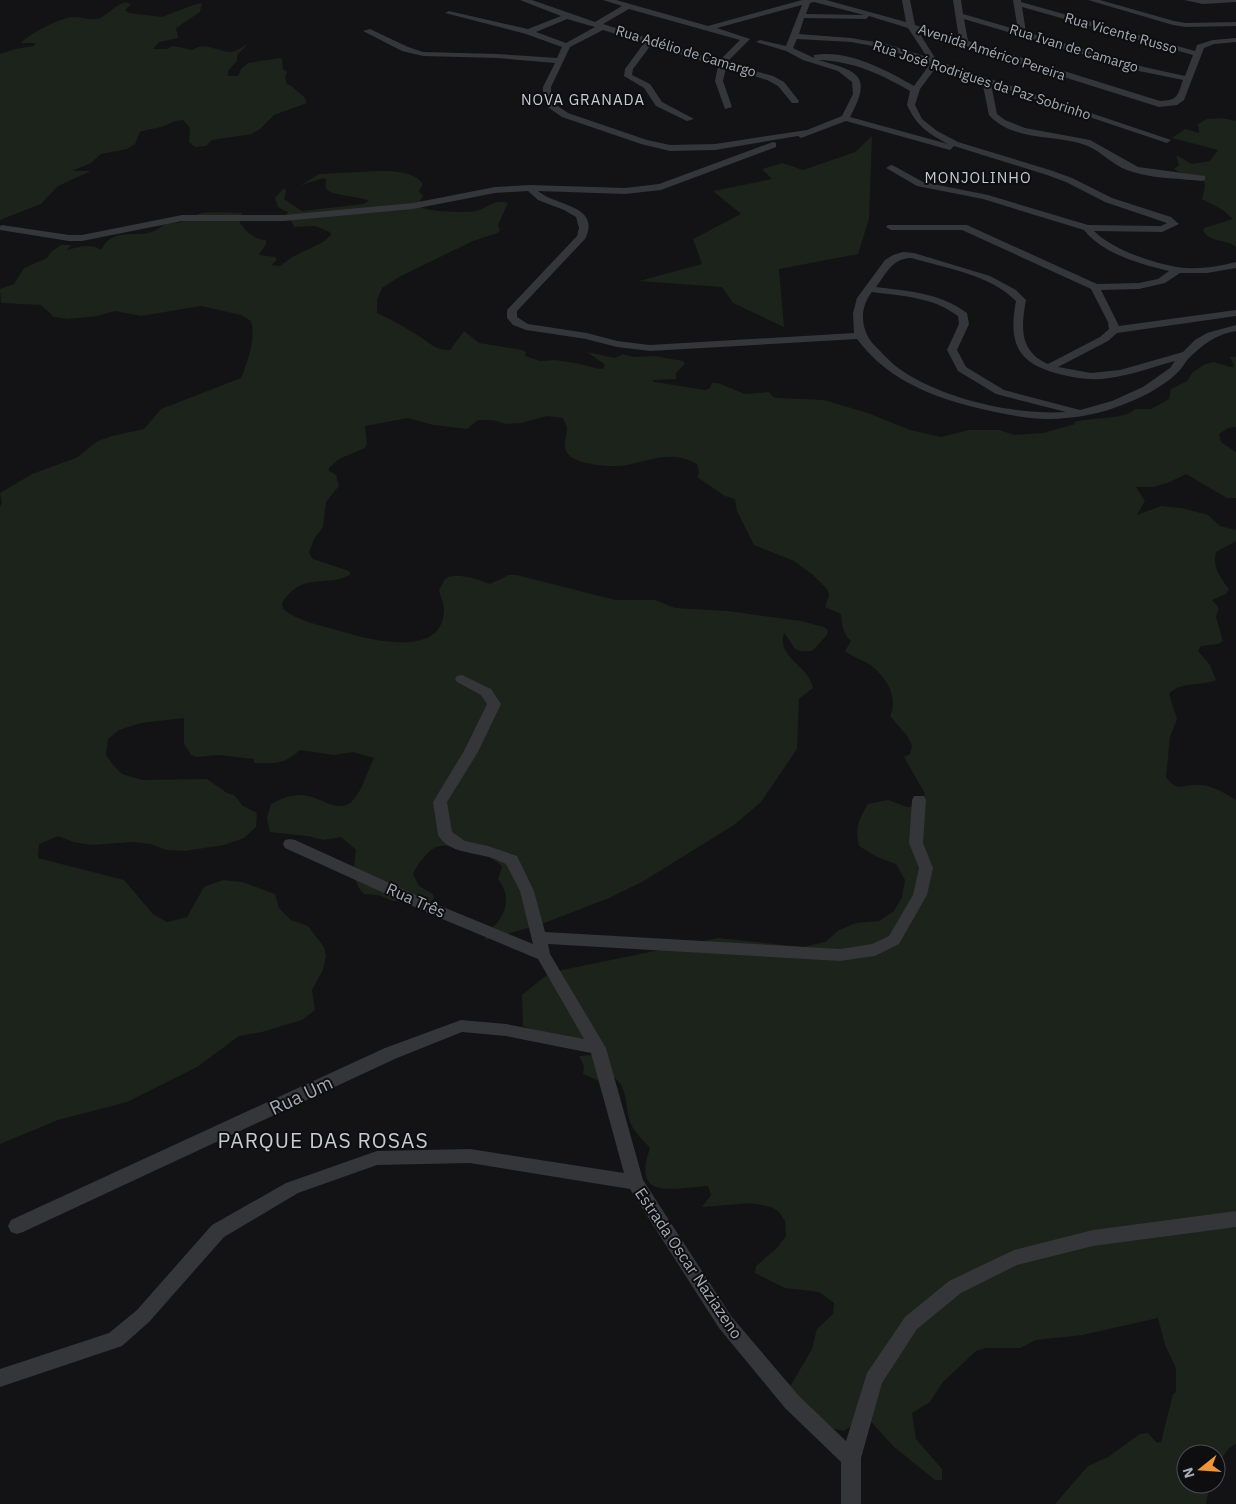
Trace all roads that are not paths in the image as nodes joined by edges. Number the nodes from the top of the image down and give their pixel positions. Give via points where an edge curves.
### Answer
1 (524, 0) edge
2 (607, 0) edge
3 (812, 0) edge
4 (906, 0) edge
5 (957, 0) edge
6 (1092, 0) edge
7 (1188, 0) edge
8 (1236, 0) edge
9 (1017, 2) edge
10 (628, 6) junction
11 (449, 13) dead end
12 (959, 15) junction
13 (568, 16) junction
14 (801, 16) junction
15 (882, 18) junction
16 (1236, 24) edge
17 (600, 25) junction
18 (911, 26) junction
19 (710, 28) junction
20 (367, 31) dead end
21 (529, 32) junction
22 (1022, 32) junction
23 (795, 36) junction
24 (1236, 40) edge
25 (650, 41) junction
26 (760, 42) dead end
27 (964, 43) junction
28 (567, 46) junction
29 (789, 48) junction
30 (1197, 54) junction
31 (801, 57) junction
32 (559, 61) junction
33 (935, 63) junction
34 (723, 65) junction
35 (1188, 79) junction
36 (986, 81) junction
37 (916, 91) junction
38 (795, 101) dead end
39 (728, 107) dead end
40 (845, 118) junction
41 (690, 119) dead end
42 (809, 132) junction
43 (1167, 140) dead end
44 (989, 157) junction
45 (890, 168) dead end
46 (1202, 178) dead end
47 (530, 188) junction
48 (891, 227) dead end
49 (2, 228) dead end
50 (1087, 228) junction
51 (899, 255) joint
52 (1236, 264) edge
53 (1178, 270) junction
54 (1095, 287) junction
55 (870, 289) junction
56 (1236, 313) edge
57 (1236, 328) edge
58 (1114, 330) junction
59 (860, 336) junction
60 (1188, 354) junction
61 (1048, 368) junction
62 (1083, 413) junction
63 (462, 679) dead end
64 (919, 800) dead end
65 (290, 844) dead end
66 (539, 938) junction
67 (543, 955) junction
68 (598, 1048) junction
69 (635, 1182) junction
70 (1236, 1219) edge
71 (16, 1226) dead end
72 (0, 1378) edge
73 (850, 1458) junction
74 (851, 1504) edge

1 - 13 street, Rua Adélio de Camargo
2 - 10 street
3 - 14 street
3 - 15 street, Avenida Américo Pereira
3 - 19 street
4 - 18 street
5 - 12 street
6 - 16 street via 1173,23
7 - 8 street
9 - 22 street
9 - 30 street, Rua Vicente Russo
10 - 17 street
10 - 19 street
11 - 21 street
12 - 22 street, Rua Ivan de Camargo
12 - 27 street
13 - 17 street, Rua Adélio de Camargo
13 - 21 street
14 - 15 street
14 - 23 street
15 - 18 street, Avenida Américo Pereira
17 - 25 street, Rua Adélio de Camargo
17 - 28 street
18 - 27 street, Avenida Américo Pereira
18 - 33 street
19 - 34 street via 746,39 725,57
20 - 32 street via 423,54
21 - 28 street
22 - 35 street, Rua Ivan de Camargo
23 - 29 street
23 - 33 street, Rua José Rodrigues da Paz Sobrinho via 872,43
24 - 30 street via 1213,42 1200,47
25 - 34 street, Rua Adélio de Camargo
25 - 41 street via 628,69 628,76 647,86 659,104
26 - 29 street
27 - 35 street, Avenida Américo Pereira via 1151,102 1174,103 1181,98
28 - 32 street
29 - 31 street
30 - 35 street
31 - 37 street via 828,57 863,64
31 - 40 street via 844,71 854,79 856,96
32 - 42 street via 547,87 556,111 644,142 670,148 700,148
33 - 36 street, Rua José Rodrigues da Paz Sobrinho
33 - 37 street
34 - 38 street, Rua Adélio de Camargo via 777,80
34 - 39 street via 719,81
36 - 43 street, Rua José Rodrigues da Paz Sobrinho
36 - 46 street via 993,114 1006,124 1089,142 1128,167
37 - 44 street via 911,98 911,106 926,128
40 - 42 street
40 - 44 street
42 - 47 street via 661,187 625,191
44 - 50 street via 1065,178 1114,203 1168,219 1174,224 1162,230
45 - 50 street via 920,184 985,198
47 - 49 street via 495,190 413,206 284,218 182,218 76,238
47 - 59 street via 545,200 577,213 583,221 583,232 582,237 512,310 512,318 517,324 650,348
48 - 54 street via 964,227
50 - 53 street via 1090,235 1118,250
51 - 55 street via 888,260
51 - 61 street via 911,255 990,279 1016,293 1021,300 1018,316 1021,342 1027,356
52 - 53 street via 1206,270
53 - 54 street via 1161,281 1139,286
54 - 58 street
55 - 59 street via 862,299 858,322
55 - 62 street via 950,304 963,315 964,324 952,350 962,368 1000,392
56 - 58 street
57 - 60 street via 1211,333
58 - 61 street via 1104,339
59 - 62 street via 879,358 904,378 940,395 1027,415
60 - 61 street via 1109,375 1081,375
60 - 62 street via 1174,371 1140,393
63 - 66 street, Estrada Oscar Naziazeno via 486,692 494,704 471,752 440,802 445,835 461,846 512,860 527,891
64 - 66 street via 916,843 926,868 920,895 894,940 875,950 840,955
65 - 67 street, Rua Três
66 - 67 street, Estrada Oscar Naziazeno
67 - 68 street, Estrada Oscar Naziazeno
68 - 69 street, Estrada Oscar Naziazeno
68 - 71 street, Rua Um via 506,1030 461,1026 391,1053
69 - 72 street via 470,1156 377,1158 292,1188 218,1231 143,1316 114,1340
69 - 73 street, Estrada Oscar Naziazeno via 725,1322 792,1402
70 - 73 street via 1076,1242 1014,1258 955,1287 911,1324 874,1379
73 - 74 street

